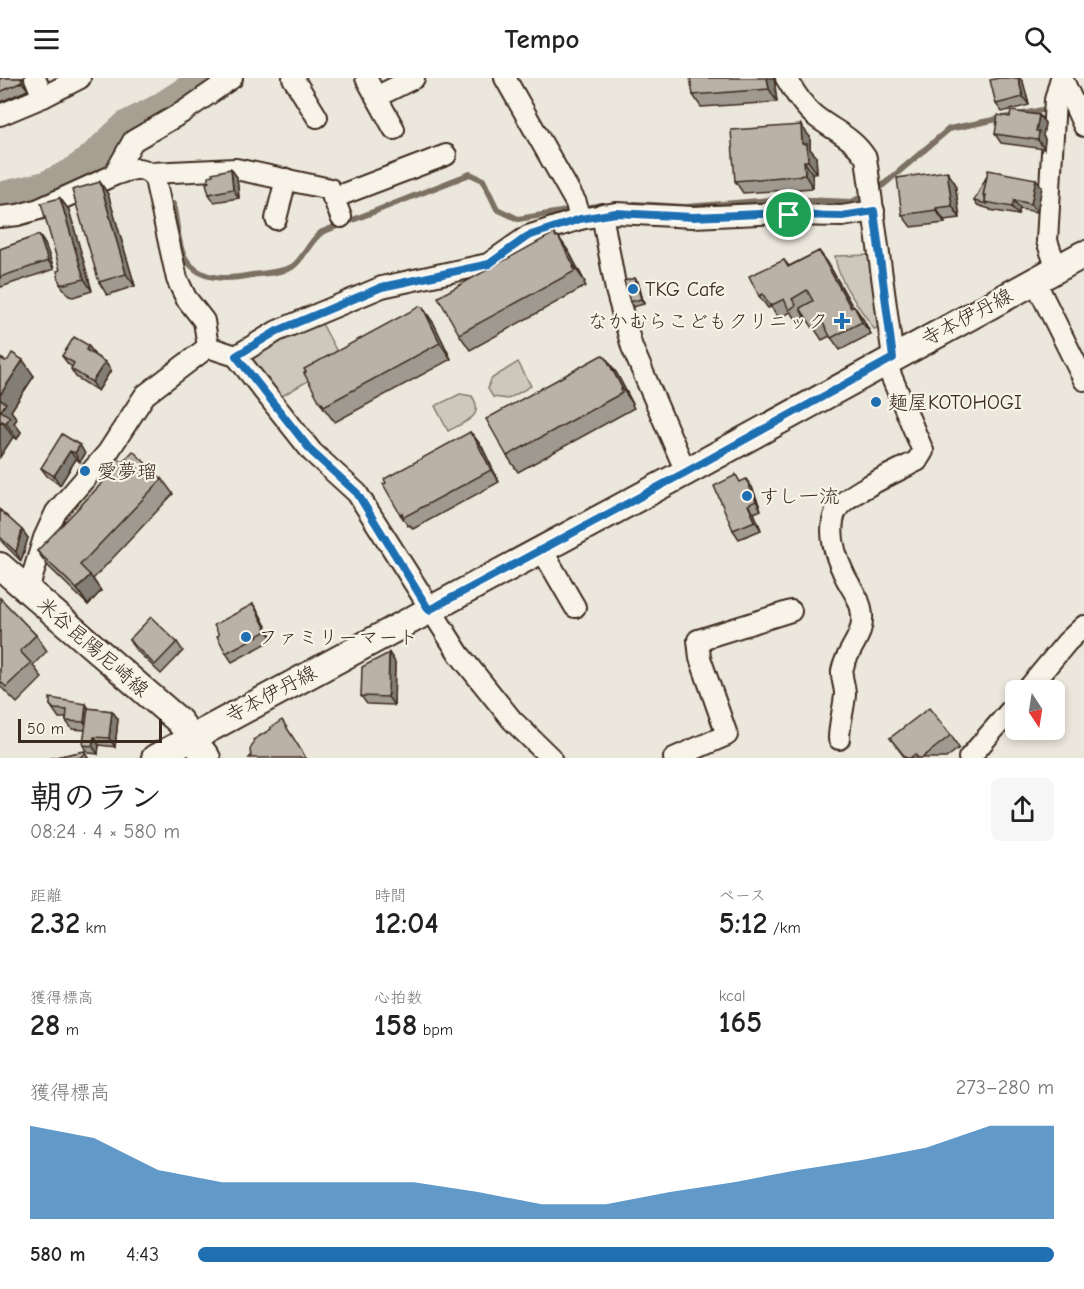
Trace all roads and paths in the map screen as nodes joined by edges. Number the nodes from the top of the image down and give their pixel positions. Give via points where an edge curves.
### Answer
1 (35, 78) edge
2 (80, 78) edge
3 (232, 78) edge
4 (293, 78) edge
5 (366, 78) edge
6 (414, 78) edge
7 (505, 78) edge
8 (786, 78) edge
9 (1061, 78) edge
10 (43, 97) junction
11 (376, 97) junction
12 (0, 115) edge
13 (317, 117) dead end
14 (1084, 126) edge
15 (394, 129) dead end
16 (446, 155) dead end
17 (150, 173) junction
18 (114, 175) junction
19 (286, 179) junction
20 (333, 198) junction
21 (874, 211) junction
22 (602, 214) junction
23 (341, 217) dead end
24 (0, 218) edge
25 (276, 219) dead end
26 (580, 219) junction
27 (1084, 254) edge
28 (1046, 275) junction
29 (208, 347) junction
30 (236, 356) junction
31 (893, 358) junction
32 (1084, 380) edge
33 (686, 472) junction
34 (542, 550) junction
35 (0, 566) edge
36 (28, 590) junction
37 (575, 601) dead end
38 (429, 610) junction
39 (791, 611) dead end
40 (1084, 626) edge
41 (1035, 680) edge
42 (1005, 717) edge
43 (192, 737) junction
44 (839, 739) dead end
45 (666, 756) edge
46 (154, 758) edge
47 (207, 758) edge
48 (551, 758) edge
49 (969, 758) edge

1 - 10 street
2 - 10 street
3 - 18 street via 133,141
4 - 13 street
5 - 11 street
6 - 11 street
7 - 26 street via 576,203
8 - 21 street via 814,115 859,147 866,158
9 - 14 street
9 - 28 street via 1055,100
10 - 12 street
11 - 15 street
16 - 20 street
17 - 18 street via 135,168
17 - 19 street via 236,169
17 - 29 street via 156,182 177,279 204,321
18 - 24 street via 39,209
19 - 20 street via 330,189
19 - 25 street
20 - 23 street
21 - 22 street via 842,216
21 - 31 street
22 - 26 street
22 - 33 street via 616,290 632,347
26 - 30 street via 528,236 489,264 382,287 277,331
27 - 28 main road, 寺本伊丹線
28 - 31 main road, 寺本伊丹線
28 - 32 street
29 - 30 street
29 - 36 street via 145,395 108,452 56,512
30 - 38 street via 312,452 357,493
31 - 33 main road, 寺本伊丹線
31 - 44 street via 889,372 922,452 917,461 852,496 836,510 831,529 835,553 859,598 862,616 861,632 842,671 845,695
33 - 34 main road, 寺本伊丹線
34 - 37 street
34 - 38 main road, 寺本伊丹線
35 - 36 main road, 米谷昆陽尼崎線
36 - 43 main road, 米谷昆陽尼崎線 via 179,721
38 - 43 main road, 寺本伊丹線
38 - 48 street via 505,711
39 - 45 street via 698,640 700,658 727,735
40 - 41 street
42 - 49 street
43 - 46 main road, 寺本伊丹線
43 - 47 main road, 米谷昆陽尼崎線

